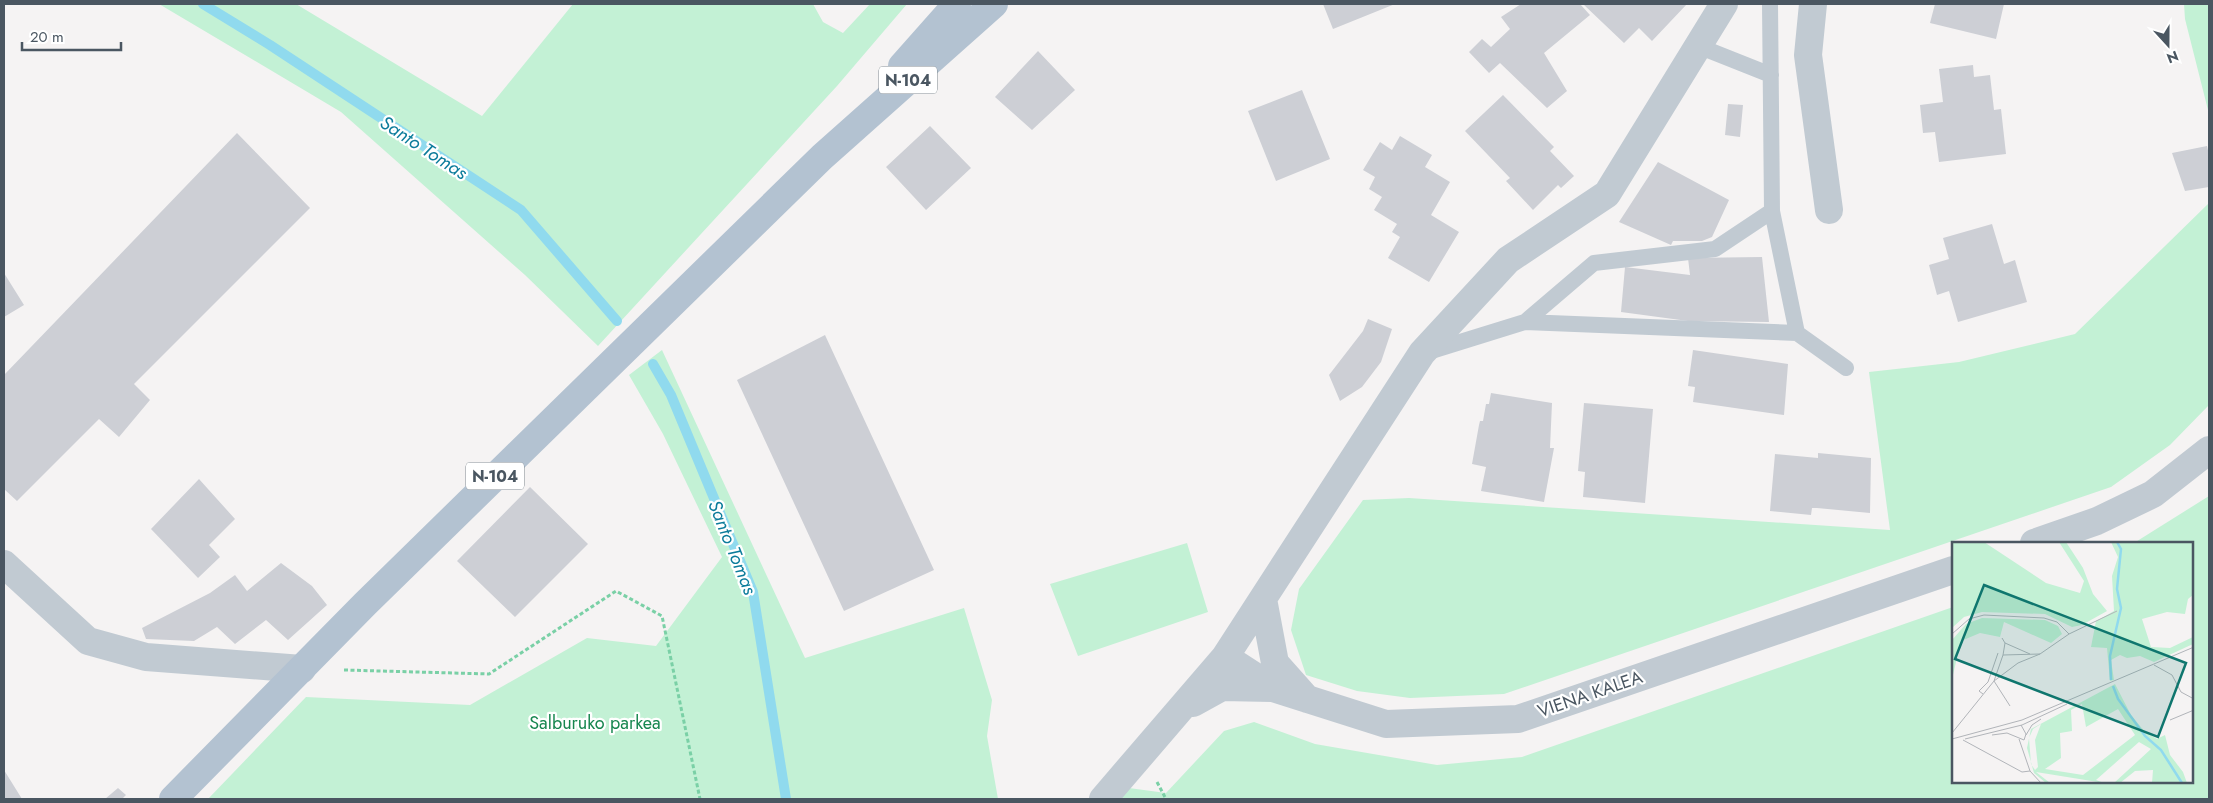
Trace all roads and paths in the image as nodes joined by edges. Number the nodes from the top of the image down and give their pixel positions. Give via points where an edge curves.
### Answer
1 (956, 4) edge
2 (994, 4) edge
3 (1724, 4) edge
4 (1770, 4) edge
5 (1813, 4) edge
6 (1698, 46) junction
7 (1770, 75) junction
8 (822, 157) junction
9 (1829, 210) dead end
10 (1772, 212) junction
11 (1525, 322) junction
12 (1797, 333) junction
13 (1422, 354) junction
14 (1846, 368) dead end
15 (2209, 450) edge
16 (2037, 542) edge
17 (4, 564) edge
18 (1952, 570) edge
19 (1263, 599) junction
20 (1225, 657) junction
21 (302, 669) junction
22 (1273, 688) junction
23 (1307, 699) junction
24 (1180, 709) junction
25 (173, 799) edge
26 (700, 799) edge
27 (1103, 799) edge

1 - 8 main road, N-104
2 - 8 main road, N-104
3 - 6 street
4 - 7 lane
5 - 9 street via 1808,55
6 - 7 lane
6 - 13 street via 1607,194 1508,260
7 - 10 lane
8 - 21 main road, N-104
10 - 11 lane via 1715,249 1594,264
10 - 12 lane
11 - 12 lane
11 - 13 lane
12 - 14 lane
13 - 19 street
15 - 16 street via 2153,494 2097,521
17 - 21 street via 88,641 146,657
18 - 23 street, VIENA KALEA via 1518,719 1386,724
19 - 20 street
19 - 23 street via 1275,662
20 - 22 street, VIENA KALEA
20 - 24 street
21 - 25 main road, N-104
21 - 26 path via 488,674 616,591 662,616
22 - 23 street, VIENA KALEA
22 - 24 street via 1222,687
24 - 27 street

